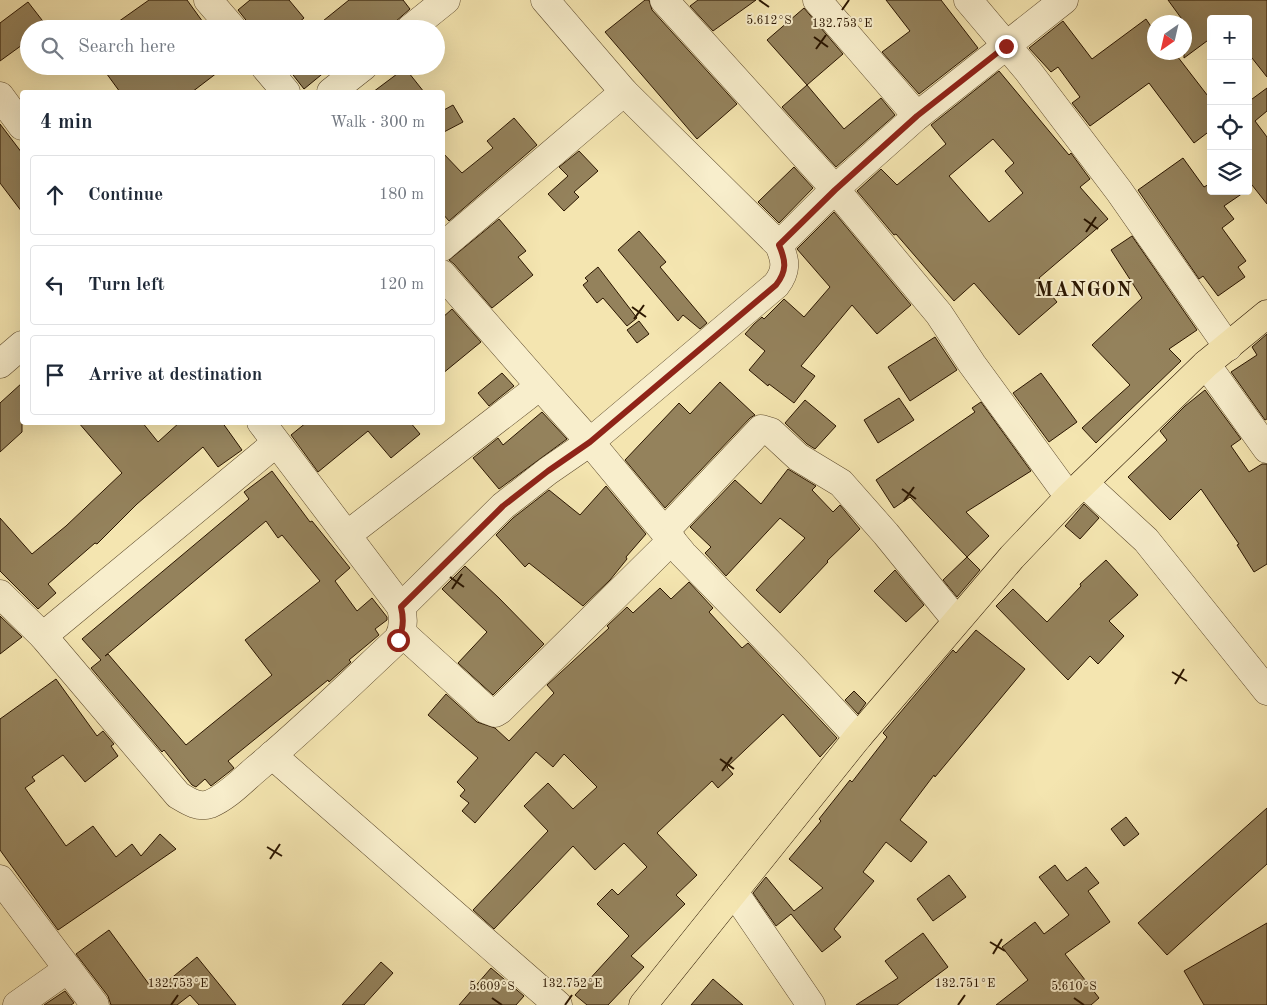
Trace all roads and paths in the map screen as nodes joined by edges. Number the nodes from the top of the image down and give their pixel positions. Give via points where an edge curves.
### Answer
1 (446, 0) edge
2 (546, 0) edge
3 (664, 0) edge
4 (817, 0) edge
5 (968, 0) edge
6 (1064, 0) edge
7 (216, 3) edge
8 (227, 20) edge
9 (421, 20) edge
10 (1006, 46) junction
11 (272, 75) edge
12 (353, 75) edge
13 (284, 90) edge
14 (334, 90) edge
15 (624, 92) junction
16 (0, 96) edge
17 (917, 116) junction
18 (20, 123) edge
19 (835, 190) junction
20 (445, 244) edge
21 (779, 245) junction
22 (445, 279) edge
23 (1267, 314) edge
24 (20, 347) edge
25 (1228, 347) junction
26 (0, 364) edge
27 (1206, 364) junction
28 (540, 386) junction
29 (268, 429) edge
30 (590, 442) junction
31 (1267, 449) edge
32 (1077, 490) junction
33 (347, 535) junction
34 (669, 536) junction
35 (0, 596) edge
36 (401, 620) junction
37 (956, 620) junction
38 (44, 636) junction
39 (1267, 691) edge
40 (858, 737) junction
41 (272, 755) junction
42 (0, 879) edge
43 (734, 892) junction
44 (68, 969) junction
45 (17, 1005) edge
46 (95, 1005) edge
47 (558, 1005) edge
48 (643, 1005) edge
49 (811, 1005) edge

1 - 9 street
2 - 15 street
3 - 19 street
4 - 17 street
5 - 10 street
6 - 10 street
7 - 8 street
10 - 17 street
10 - 25 street via 1119,191
11 - 13 street
12 - 14 street
15 - 20 street
15 - 21 street
16 - 18 street
17 - 19 street
19 - 21 street
19 - 32 street via 939,314 972,364
21 - 30 street via 785,264 776,285
22 - 28 street
23 - 25 highway
24 - 26 street
25 - 27 highway
27 - 31 street
27 - 32 highway
28 - 30 street
28 - 33 street
29 - 33 street
29 - 38 street
30 - 34 street
30 - 36 street via 503,506
32 - 37 highway via 1012,556
32 - 39 street via 1146,540
33 - 36 street
34 - 36 street via 495,712 487,710
34 - 37 street via 761,429 771,432 798,457 840,483
34 - 40 street
35 - 38 street
36 - 41 street via 398,640
37 - 40 highway
38 - 41 street via 178,795 187,801 198,805 221,798
40 - 43 highway
41 - 47 street
42 - 44 street
43 - 48 highway
43 - 49 street
44 - 45 street
44 - 46 street

